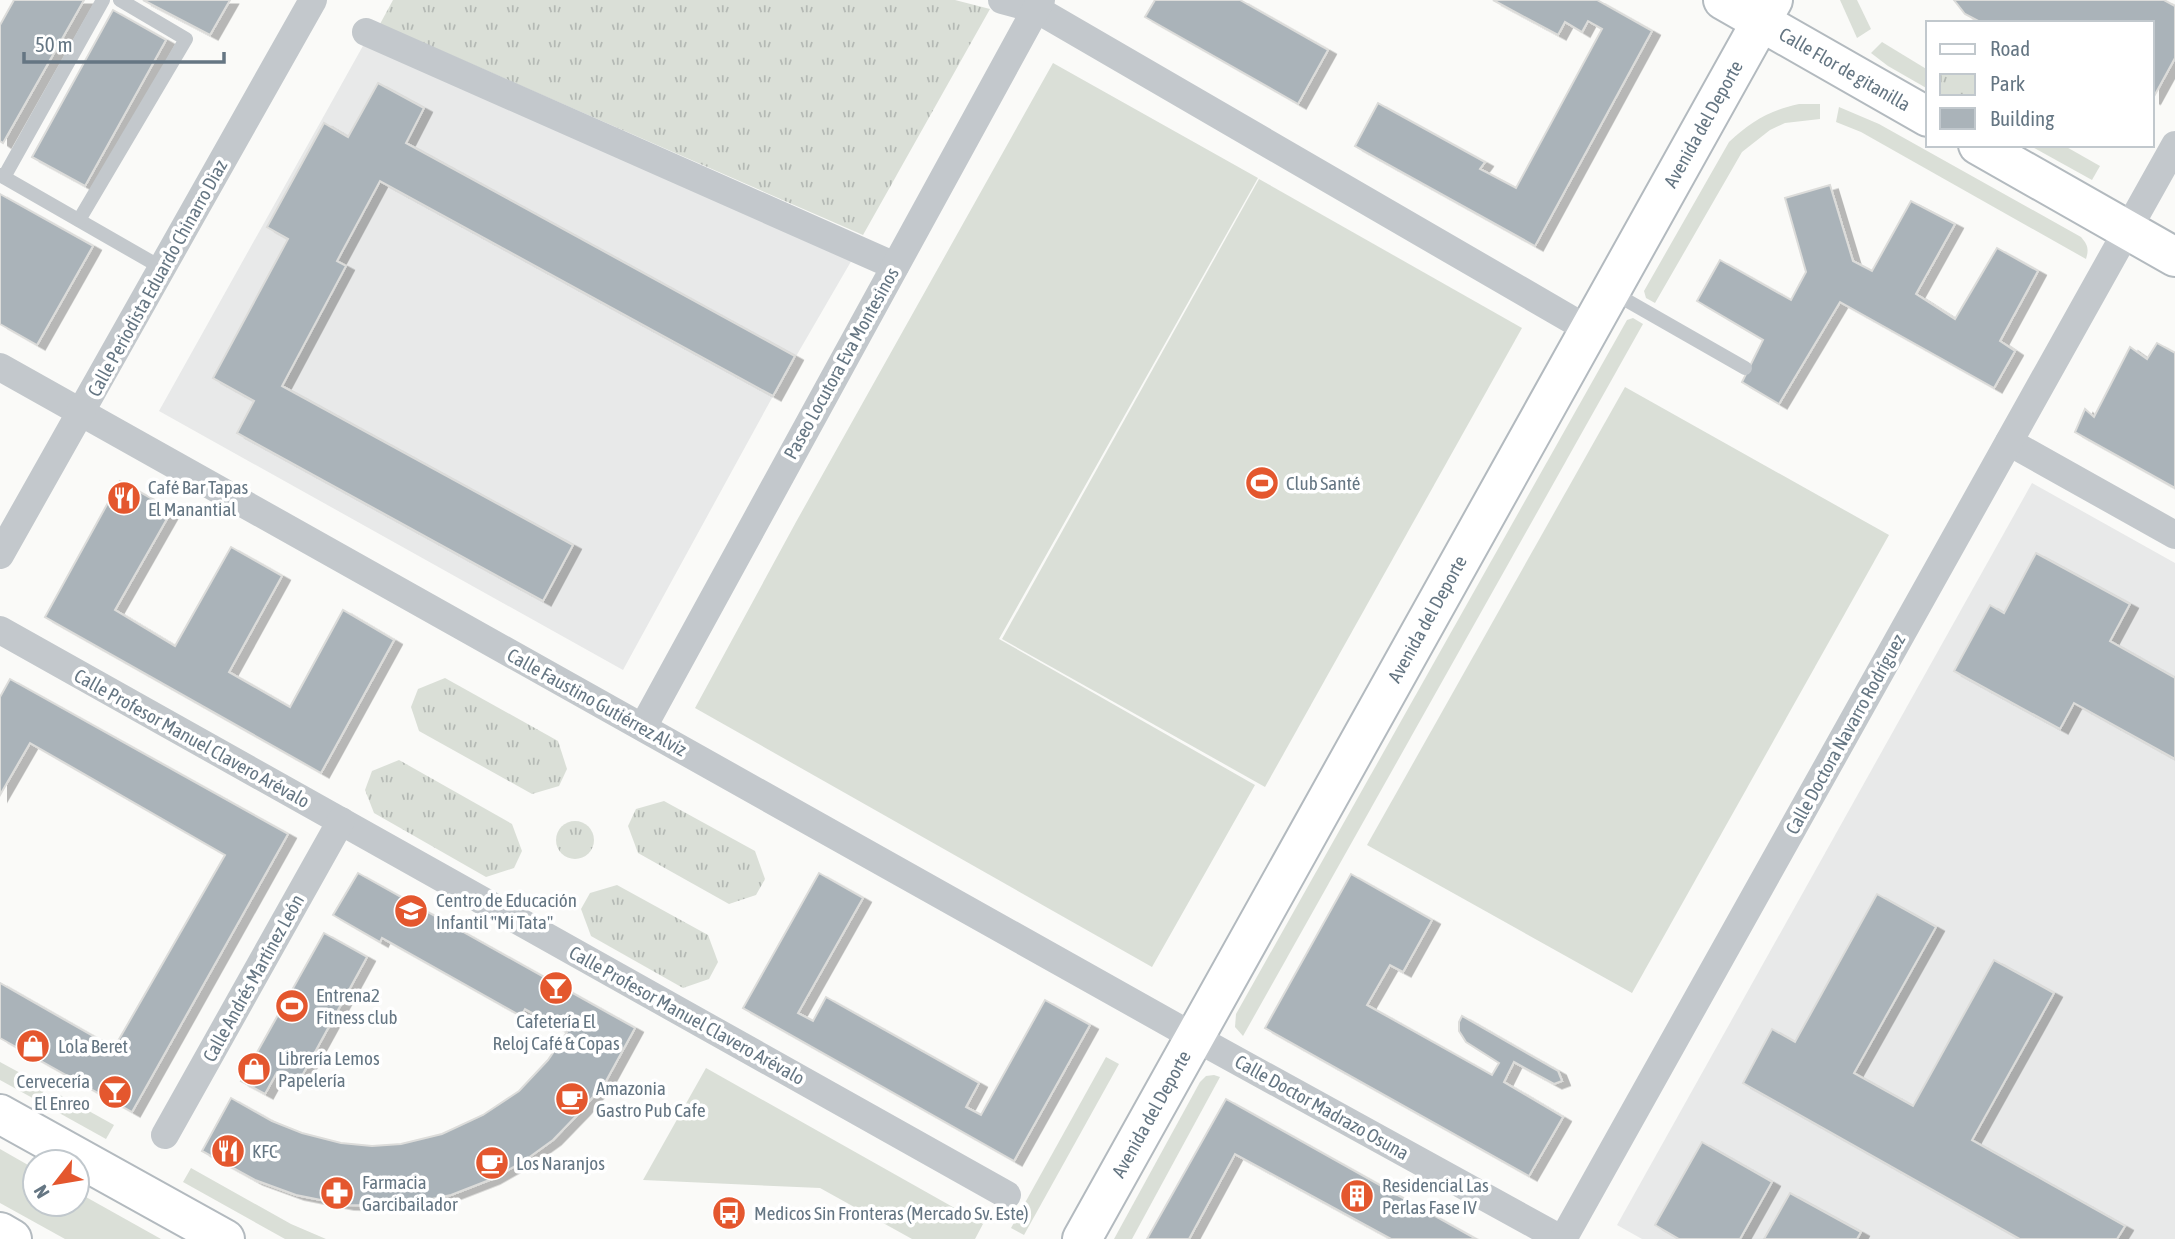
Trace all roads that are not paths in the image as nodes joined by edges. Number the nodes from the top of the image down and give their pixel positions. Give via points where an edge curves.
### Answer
1 (103, 0) edge
2 (120, 0) edge
3 (313, 0) edge
4 (1002, 0) edge
5 (1723, 0) edge
6 (1038, 5) edge
7 (1767, 11) edge
8 (366, 32) dead end
9 (1926, 116) edge
10 (2175, 145) edge
11 (1982, 147) edge
12 (2, 176) edge
13 (79, 220) junction
14 (2127, 230) junction
15 (2175, 257) edge
16 (895, 265) junction
17 (162, 268) junction
18 (1610, 291) junction
19 (1589, 330) junction
20 (0, 367) edge
21 (1745, 368) dead end
22 (81, 412) junction
23 (2009, 442) junction
24 (2175, 535) edge
25 (0, 555) edge
26 (0, 630) edge
27 (642, 727) junction
28 (341, 821) junction
29 (1194, 1037) junction
30 (0, 1114) edge
31 (165, 1135) dead end
32 (1007, 1195) dead end
33 (0, 1232) edge
34 (12, 1239) edge
35 (225, 1239) edge
36 (1082, 1239) edge
37 (1562, 1239) edge

1 - 12 lane
2 - 13 lane via 186,39
3 - 17 street, Calle Periodista Eduardo Chinarro Diaz
4 - 6 street
5 - 7 street, Calle Flor de gitanilla
6 - 16 street, Paseo Locutora Eva Montesinos
6 - 19 street
7 - 9 street, Calle Flor de gitanilla
7 - 18 street, Avenida del Deporte
8 - 16 street
10 - 14 street, Calle Doctora Navarro Rodríguez
11 - 14 street
12 - 13 lane
13 - 17 lane
14 - 15 street
14 - 23 street, Calle Doctora Navarro Rodríguez
16 - 27 street, Paseo Locutora Eva Montesinos
17 - 22 street, Calle Periodista Eduardo Chinarro Diaz
18 - 19 street, Avenida del Deporte
18 - 21 lane
19 - 29 street, Avenida del Deporte
20 - 22 street, Calle Faustino Gutiérrez Alviz
22 - 25 street, Calle Periodista Eduardo Chinarro Diaz
22 - 27 street, Calle Faustino Gutiérrez Alviz
23 - 24 street
23 - 37 street, Calle Doctora Navarro Rodríguez
26 - 28 street, Calle Profesor Manuel Clavero Arévalo
27 - 29 street, Calle Faustino Gutiérrez Alviz
28 - 31 street, Calle Andrés Martínez León
28 - 32 street, Calle Profesor Manuel Clavero Arévalo
29 - 36 street, Avenida del Deporte
29 - 37 street, Calle Doctor Madrazo Osuna
30 - 35 street
33 - 34 street

